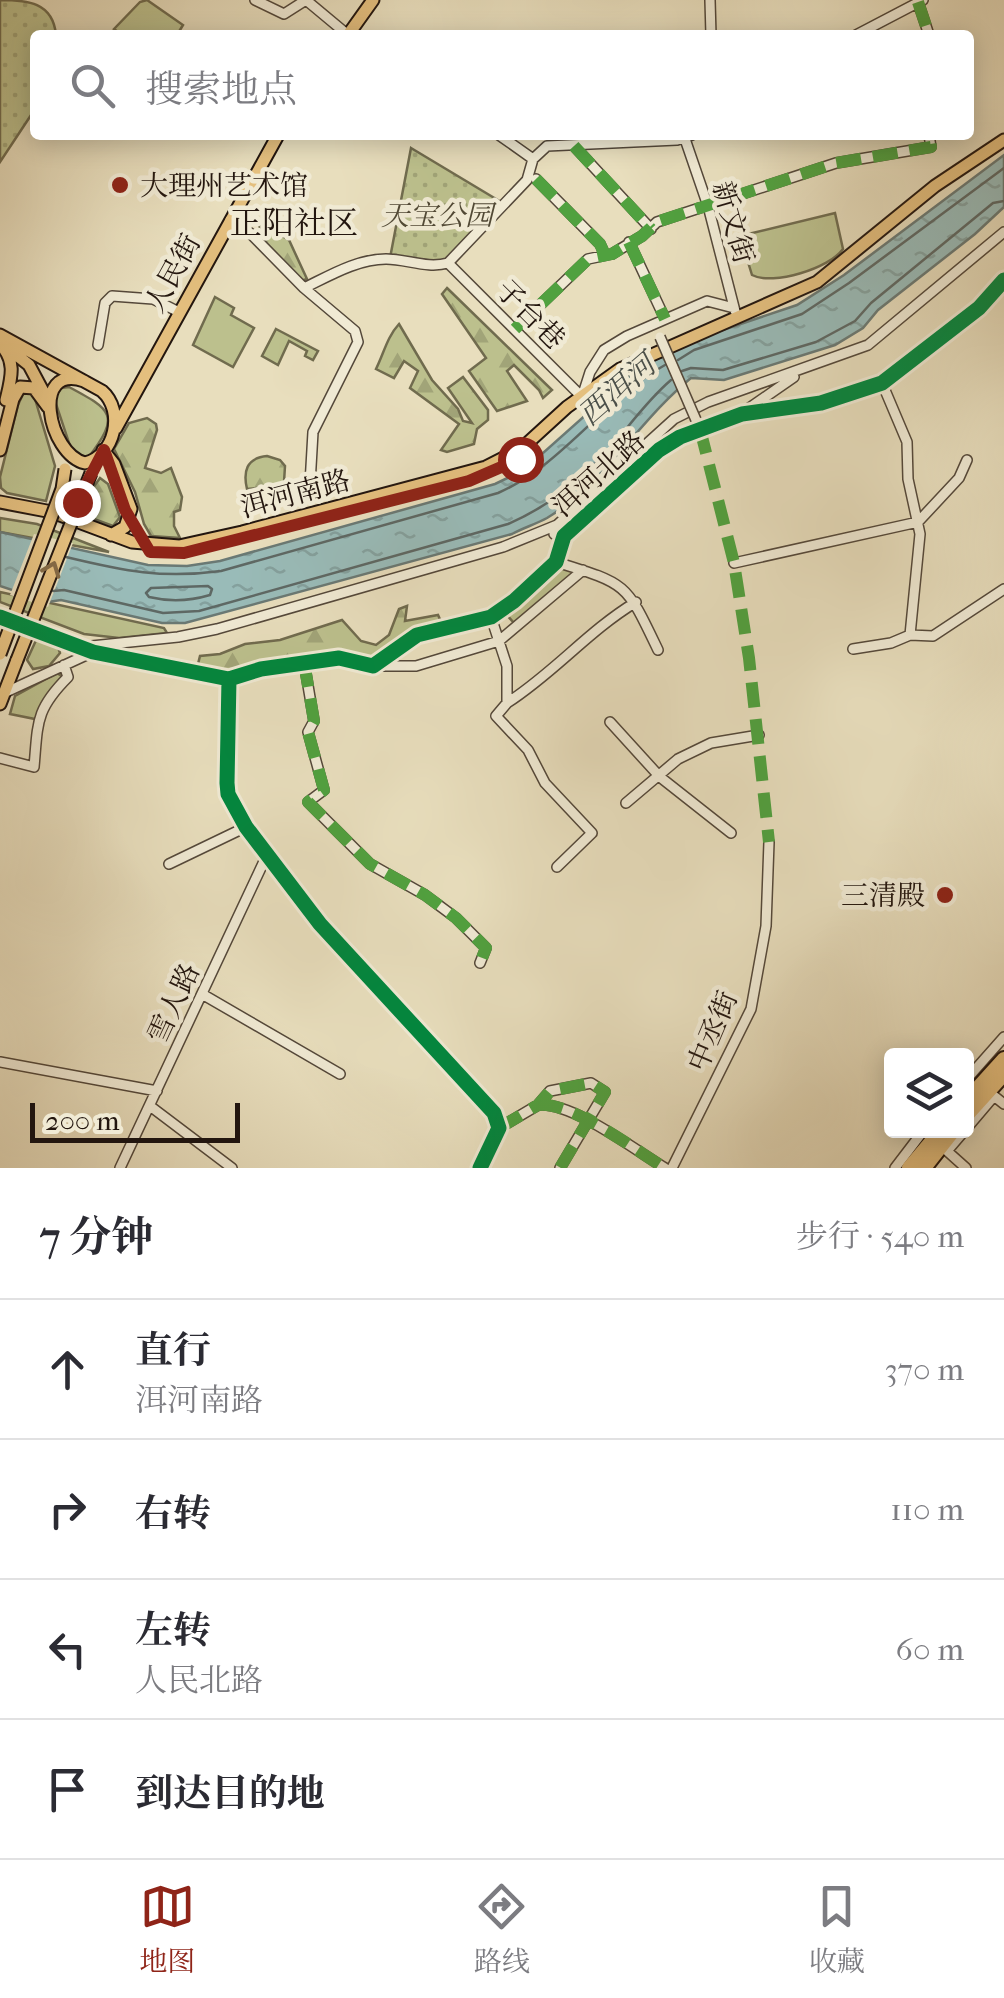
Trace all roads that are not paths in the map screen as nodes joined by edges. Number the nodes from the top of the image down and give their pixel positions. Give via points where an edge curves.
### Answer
1 (254, 0) edge
2 (306, 0) edge
3 (373, 0) edge
4 (710, 0) edge
5 (921, 1) edge
6 (342, 30) edge
7 (352, 30) edge
8 (712, 30) edge
9 (866, 30) edge
10 (928, 30) edge
11 (275, 140) edge
12 (506, 140) edge
13 (641, 140) edge
14 (689, 140) edge
15 (930, 140) edge
16 (1004, 140) edge
17 (574, 146) dead end
18 (532, 158) junction
19 (536, 180) dead end
20 (708, 206) junction
21 (230, 220) junction
22 (651, 228) junction
23 (1004, 232) edge
24 (628, 242) junction
25 (606, 255) junction
26 (448, 262) junction
27 (1004, 280) edge
28 (304, 288) junction
29 (179, 312) junction
30 (736, 313) junction
31 (665, 319) junction
32 (654, 324) junction
33 (515, 329) junction
34 (0, 335) edge
35 (0, 343) edge
36 (98, 345) dead end
37 (32, 368) junction
38 (63, 370) junction
39 (804, 370) junction
40 (84, 382) junction
41 (140, 382) junction
42 (882, 383) junction
43 (10, 385) junction
44 (102, 391) junction
45 (582, 398) junction
46 (50, 408) junction
47 (742, 414) junction
48 (0, 424) edge
49 (698, 424) junction
50 (116, 428) junction
51 (60, 444) junction
52 (0, 450) edge
53 (104, 450) junction
54 (966, 460) dead end
55 (310, 484) dead end
56 (0, 506) edge
57 (130, 516) junction
58 (918, 522) junction
59 (556, 525) junction
60 (105, 536) junction
61 (564, 536) junction
62 (148, 548) junction
63 (556, 562) junction
64 (734, 564) dead end
65 (583, 570) junction
66 (1004, 589) edge
67 (636, 602) junction
68 (0, 617) edge
69 (491, 617) junction
70 (910, 635) junction
71 (499, 640) junction
72 (78, 648) junction
73 (853, 649) dead end
74 (658, 650) dead end
75 (93, 652) junction
76 (0, 654) edge
77 (304, 662) junction
78 (64, 665) junction
79 (373, 666) junction
80 (228, 679) junction
81 (2, 698) edge
82 (508, 703) junction
83 (610, 722) dead end
84 (758, 735) dead end
85 (0, 758) edge
86 (660, 778) junction
87 (626, 803) dead end
88 (246, 828) junction
89 (732, 833) dead end
90 (769, 842) dead end
91 (266, 858) junction
92 (170, 864) dead end
93 (556, 868) dead end
94 (480, 962) dead end
95 (202, 994) junction
96 (1004, 1037) edge
97 (1004, 1059) edge
98 (0, 1062) edge
99 (974, 1071) edge
100 (340, 1074) dead end
101 (1004, 1074) edge
102 (157, 1090) junction
103 (974, 1091) edge
104 (1004, 1104) edge
105 (538, 1105) junction
106 (150, 1106) junction
107 (974, 1107) edge
108 (974, 1120) edge
109 (588, 1122) junction
110 (499, 1128) junction
111 (918, 1138) edge
112 (934, 1138) edge
113 (948, 1138) edge
114 (959, 1138) edge
115 (120, 1168) edge
116 (232, 1168) edge
117 (480, 1168) edge
118 (560, 1168) edge
119 (668, 1168) edge
120 (894, 1168) edge
121 (909, 1168) edge
122 (924, 1168) edge
123 (966, 1168) edge

1 - 2 street via 284,14
2 - 6 street
3 - 7 main road
4 - 8 street
5 - 9 street
5 - 10 street
11 - 21 main road, 人民街
12 - 18 street
13 - 18 street via 547,146
14 - 20 street, 新文街
15 - 20 street via 931,147 836,163
16 - 30 main road, 洱河南路 via 934,186 817,282
17 - 22 street
18 - 26 street via 526,180
19 - 25 street
20 - 22 street
20 - 30 street, 新文街
21 - 28 street
21 - 29 main road, 人民街
22 - 24 street
23 - 39 street via 868,345
24 - 25 street
24 - 31 street
25 - 33 street via 588,259
26 - 28 street via 383,259
26 - 33 street, 子台巷
27 - 42 street, 洱河北路 via 980,308
28 - 55 street via 355,331 358,342 313,432
29 - 36 street via 153,299 112,296
29 - 41 main road, 人民街
30 - 31 street via 706,301
30 - 45 main road, 洱河南路 via 630,364
31 - 32 street
32 - 45 street via 604,350
32 - 49 street, bridge
33 - 45 street, 子台巷
34 - 38 main road
35 - 37 main road
35 - 43 main road via 10,358
37 - 38 main road
37 - 43 main road
37 - 46 main road
38 - 40 main road
39 - 47 street
39 - 59 street via 674,419
40 - 44 main road
40 - 46 main road via 58,383
41 - 44 main road via 122,394
41 - 50 main road, 人民街
42 - 47 street, 洱河北路 via 821,402
42 - 58 street via 907,442
43 - 48 main road
44 - 50 main road via 112,403
45 - 62 main road, 洱河南路 via 516,452 477,471 194,544
46 - 51 main road
46 - 52 main road via 34,388 20,386
47 - 49 street, 洱河北路
49 - 61 street, 洱河北路 via 659,450
50 - 53 main road
51 - 53 main road via 82,463
51 - 76 main road, bridge via 62,489
53 - 57 main road
81 -> 53 main road, bridge
54 - 58 street
56 - 60 main road, 洱河南路 via 52,512
57 - 60 main road via 122,530
57 - 62 main road
58 - 64 street
58 - 70 street
59 - 61 street via 554,534
59 - 72 street via 503,548 217,629
60 - 62 main road, 洱河南路
61 - 63 street, 洱河北路
63 - 65 street
63 - 69 street, 洱河北路
65 - 67 street via 604,575
65 - 71 street
66 - 70 street via 939,634
67 - 74 street
67 - 82 street
68 - 72 street
69 - 71 street
69 - 79 street, 洱河北路 via 418,635
70 - 73 street
71 - 79 street via 416,666
71 - 82 street via 508,666
72 - 75 street
75 - 78 street
75 - 80 street
77 - 79 street via 339,658
77 - 80 street
77 - 94 street via 314,721 308,732 324,790 308,802 370,864 456,918 486,948
78 - 81 street
78 - 85 street via 68,678 42,710 34,767
80 - 88 street via 228,794
82 - 93 street via 496,716 592,833
83 - 86 street
84 - 86 street via 711,743 678,758
86 - 87 street
86 - 89 street
88 - 91 street
88 - 92 street
90 - 119 street, 中丞街 via 766,926 751,1009
91 - 95 street, 雪人路
91 - 110 street via 494,1113
95 - 100 street
95 - 102 street, 雪人路
96 - 99 street
97 - 103 highway
98 - 102 street
101 - 107 highway
102 - 106 street, 雪人路
104 - 108 street via 994,1096
105 - 109 street via 551,1103
105 - 109 street via 550,1091 590,1083 605,1092
105 - 110 street
106 - 115 street, 雪人路
106 - 116 street
109 - 118 street
109 - 119 street
110 - 117 street
111 - 120 street
112 - 121 highway
113 - 122 highway
114 - 123 street via 947,1151

